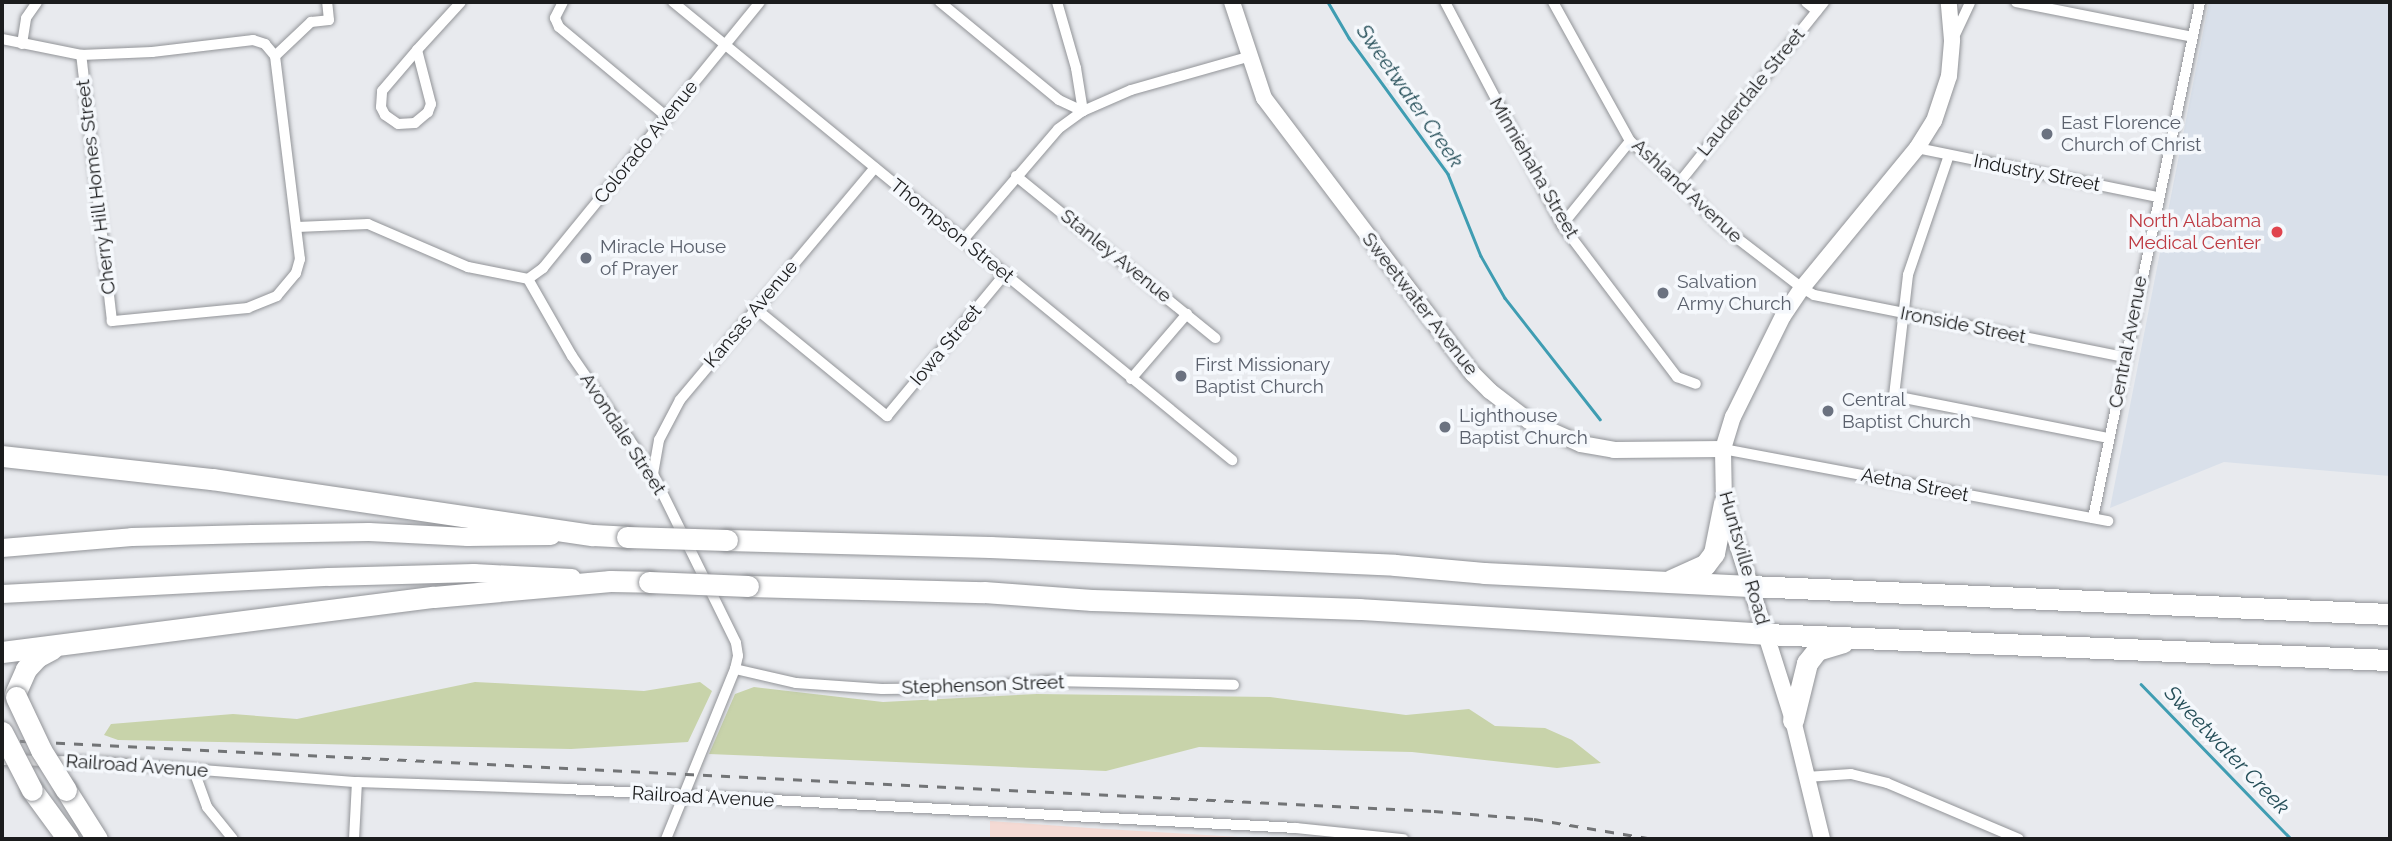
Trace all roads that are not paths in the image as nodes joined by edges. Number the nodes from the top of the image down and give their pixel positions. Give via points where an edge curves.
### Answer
1 (37, 2) edge
2 (327, 2) edge
3 (461, 2) edge
4 (563, 2) edge
5 (673, 2) edge
6 (761, 2) edge
7 (940, 2) edge
8 (1057, 2) edge
9 (1232, 2) edge
10 (1445, 2) edge
11 (1553, 2) edge
12 (1806, 2) edge
13 (1949, 2) edge
14 (1970, 2) edge
15 (2016, 2) edge
16 (2200, 2) edge
17 (1820, 6) edge
18 (2193, 37) junction
19 (2, 39) edge
20 (1952, 40) junction
21 (22, 44) junction
22 (726, 45) junction
23 (417, 50) junction
24 (81, 55) junction
25 (275, 56) junction
26 (1248, 58) junction
27 (1083, 111) junction
28 (667, 117) junction
29 (1630, 141) junction
30 (1917, 148) junction
31 (1949, 155) junction
32 (875, 168) junction
33 (1016, 176) junction
34 (1679, 183) junction
35 (2158, 197) junction
36 (1562, 225) junction
37 (297, 227) junction
38 (964, 240) junction
39 (1005, 275) junction
40 (528, 279) junction
41 (1802, 288) junction
42 (755, 308) junction
43 (1904, 313) junction
44 (1187, 314) junction
45 (1215, 338) dead end
46 (2125, 357) junction
47 (1131, 379) junction
48 (1696, 384) dead end
49 (2109, 438) junction
50 (1723, 449) junction
51 (8, 454) edge
52 (1232, 460) dead end
53 (653, 474) junction
54 (1724, 503) junction
55 (2093, 518) junction
56 (2108, 521) dead end
57 (593, 535) junction
58 (6, 547) edge
59 (610, 581) junction
60 (1664, 582) junction
61 (1750, 586) junction
62 (2, 594) edge
63 (2390, 614) edge
64 (1766, 634) junction
65 (1861, 636) junction
66 (55, 647) junction
67 (2, 652) edge
68 (2390, 660) edge
69 (2, 663) edge
70 (734, 669) junction
71 (1234, 685) dead end
72 (16, 696) junction
73 (1793, 720) junction
74 (2, 732) edge
75 (2, 761) edge
76 (194, 771) junction
77 (1806, 777) junction
78 (357, 782) junction
79 (684, 797) junction
80 (68, 839) edge
81 (97, 839) edge
82 (233, 839) edge
83 (355, 839) edge
84 (666, 839) edge
85 (1403, 839) edge
86 (1822, 839) edge
87 (2019, 839) edge

1 - 21 street via 26,18
2 - 25 street via 328,20 311,22
3 - 23 street
4 - 28 street via 555,18 559,27
5 - 22 street, Thompson Street
6 - 22 street, Colorado Avenue
7 - 27 street via 1059,100
8 - 27 street
9 - 26 main road, Sweetwater Avenue
10 - 36 street, Minniehaha Street
11 - 29 street, Ashland Avenue
12 - 17 street
13 - 20 main road, Huntsville Road
14 - 20 street
15 - 18 street
16 - 18 street, Central Avenue
17 - 34 street, Lauderdale Street
18 - 35 street, Central Avenue
19 - 21 street
20 - 30 main road, Huntsville Road via 1949,76 1934,121
21 - 24 street
22 - 28 street, Colorado Avenue
22 - 32 street, Thompson Street
23 - 23 street via 382,91 385,115 398,124 415,123 428,112
24 - 25 street, Cherry Hill Homes Street via 253,40 265,44
24 - 37 street, Cherry Hill Homes Street via 112,321 265,303 296,273 300,259
25 - 37 street, Cherry Hill Homes Street
26 - 27 street via 1132,90
26 - 50 main road, Sweetwater Avenue via 1264,98 1327,183 1474,374 1508,407 1546,430 1614,450
27 - 33 street via 1058,130
28 - 40 street, Colorado Avenue via 544,268
29 - 34 street, Ashland Avenue
29 - 36 street
30 - 31 street, Industry Street
30 - 41 main road, Huntsville Road
31 - 35 street, Industry Street
31 - 43 street via 1908,275
32 - 38 street, Thompson Street
32 - 42 street, Kansas Avenue
33 - 38 street
33 - 44 street, Stanley Avenue
34 - 41 street, Ashland Avenue via 1720,225
35 - 46 street, Central Avenue
36 - 48 street, Minniehaha Street via 1677,377
37 - 40 street via 368,224 468,267
38 - 39 street, Thompson Street
39 - 42 street, Iowa Street via 887,416
39 - 47 street, Thompson Street
40 - 53 street, Avondale Street via 572,356
41 - 43 street, Ironside Street via 1814,295
41 - 50 main road, Huntsville Road via 1754,372
42 - 53 street, Kansas Avenue via 669,417
43 - 46 street, Ironside Street
43 - 49 street via 1894,396
44 - 45 street, Stanley Avenue
44 - 47 street
46 - 49 street, Central Avenue
47 - 52 street, Thompson Street
49 - 55 street, Central Avenue
50 - 54 main road, Huntsville Road
50 - 55 street, Aetna Street
51 - 57 highway
53 - 70 street, Avondale Street via 736,643
54 - 60 highway via 1714,553 1705,565
54 - 61 main road, Huntsville Road
55 - 56 street, Aetna Street
57 - 58 main road via 253,534
57 - 60 highway, bridge via 989,547
59 - 62 main road via 474,573
59 - 64 highway, bridge via 1347,608
59 - 66 highway via 319,610
60 - 61 highway
61 - 63 highway
61 - 64 main road, Huntsville Road
64 - 65 highway
64 - 73 main road, Huntsville Road
65 - 68 highway
65 - 73 highway via 1817,650 1801,678
66 - 67 highway
66 - 72 highway via 26,669
69 - 72 highway
70 - 71 street, Stephenson Street via 796,682 882,689 1050,681
70 - 79 street
72 - 81 highway, bridge via 41,750
73 - 77 main road, Huntsville Road
74 - 80 highway, bridge via 32,790
75 - 76 street, Railroad Avenue via 90,762
76 - 78 street, Railroad Avenue
76 - 82 street via 207,807
77 - 86 main road, Huntsville Road
77 - 87 street via 1851,774 1887,783
78 - 79 street, Railroad Avenue
78 - 83 street
79 - 84 street
79 - 85 street, Railroad Avenue via 1296,828

